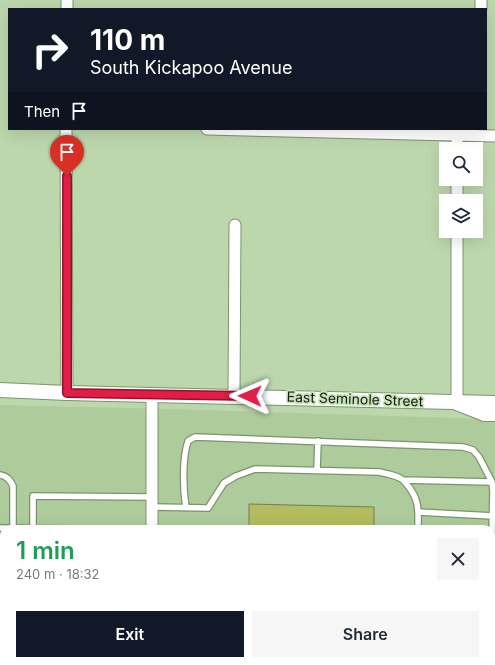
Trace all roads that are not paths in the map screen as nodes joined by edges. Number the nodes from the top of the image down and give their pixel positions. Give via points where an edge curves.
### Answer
1 (66, 130) edge
2 (249, 130) edge
3 (482, 132) edge
4 (457, 135) junction
5 (495, 136) edge
6 (457, 142) edge
7 (235, 225) dead end
8 (457, 238) edge
9 (0, 390) edge
10 (67, 393) junction
11 (152, 394) junction
12 (234, 396) junction
13 (457, 402) junction
14 (495, 403) edge
15 (495, 414) edge
16 (318, 441) junction
17 (317, 470) junction
18 (0, 475) edge
19 (403, 480) junction
20 (492, 482) junction
21 (152, 502) junction
22 (186, 508) junction
23 (418, 512) junction
24 (493, 516) junction
25 (13, 525) edge
26 (33, 525) edge
27 (152, 525) edge
28 (418, 525) edge
29 (493, 525) edge

1 - 10 street
2 - 4 street
3 - 4 street
3 - 5 street
4 - 6 street
7 - 12 street
8 - 13 street
9 - 10 street, East Seminole Street
10 - 11 street, East Seminole Street
11 - 12 street, East Seminole Street
11 - 21 street
12 - 13 street, East Seminole Street
13 - 14 street, East Seminole Street
13 - 15 main road via 485,413
16 - 17 lane
16 - 20 lane via 463,447 473,450 479,457
16 - 22 lane via 195,437 191,439 185,449
17 - 19 lane via 379,472
17 - 22 lane via 255,469 224,483 208,508
18 - 25 lane via 10,480 13,486
19 - 20 lane
19 - 23 lane via 417,499
20 - 24 lane
21 - 22 lane
21 - 26 lane via 33,496
21 - 27 street
23 - 24 lane
23 - 28 lane
24 - 29 lane

